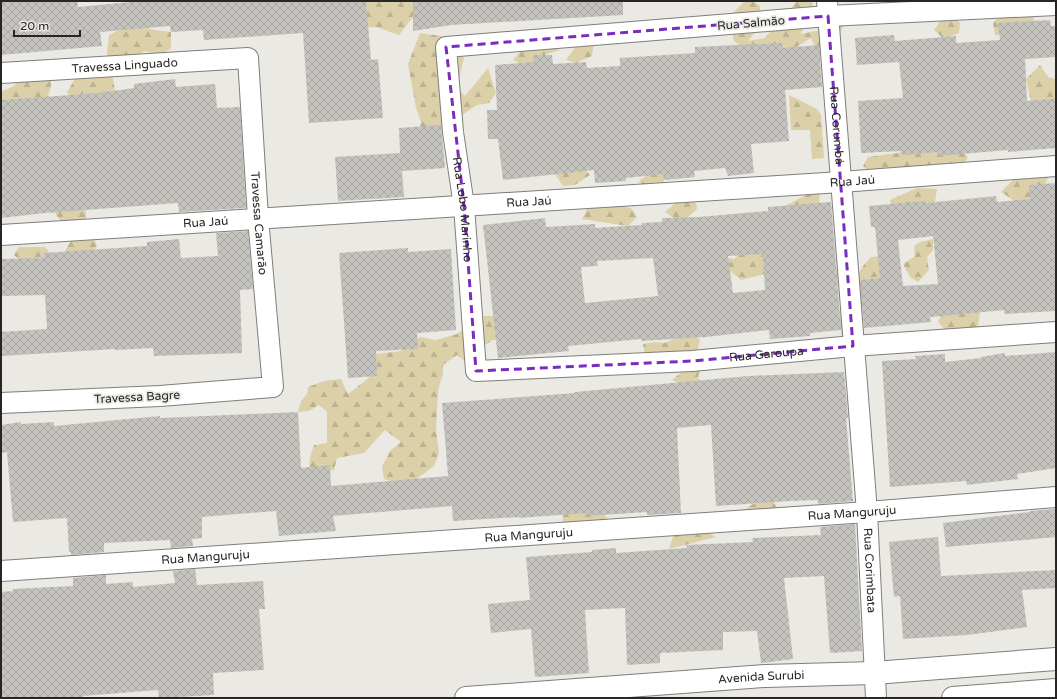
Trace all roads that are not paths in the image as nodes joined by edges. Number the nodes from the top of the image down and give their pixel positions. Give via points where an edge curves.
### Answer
1 (1056, 5) edge
2 (828, 9) edge
3 (446, 47) joint
4 (248, 58) joint
5 (1, 73) edge
6 (1056, 166) edge
7 (841, 182) junction
8 (464, 206) junction
9 (258, 218) junction
10 (1, 235) edge
11 (1056, 332) edge
12 (853, 346) junction
13 (476, 371) joint
14 (272, 388) joint
15 (1, 403) edge
16 (1056, 497) edge
17 (867, 512) junction
18 (1, 571) edge
19 (1056, 659) edge
20 (874, 673) junction
21 (1056, 690) edge
22 (466, 698) edge
23 (876, 698) edge
24 (953, 698) edge

1 - 2 street, Rua Salmão
2 - 3 street, Rua Salmão
2 - 7 street, Rua Corumbá
3 - 8 street, Rua Lobo Marinho via 453,132
4 - 5 street, Travessa Linguado
4 - 9 street, Travessa Camarão
6 - 7 street, Rua Jaú
7 - 8 street, Rua Jaú
7 - 12 street, Rua Corumbá
8 - 9 street, Rua Jaú
8 - 13 street, Rua Lobo Marinho
9 - 10 street, Rua Jaú
9 - 14 street, Travessa Camarão
11 - 12 street, Rua Garoupa
12 - 13 street, Rua Garoupa via 692,360
12 - 17 street, Rua Corimbata via 858,381
14 - 15 street, Travessa Bagre
16 - 17 street, Rua Manguruju
17 - 18 street, Rua Manguruju
17 - 20 street, Rua Corimbata
19 - 20 street, Avenida Surubi
20 - 22 street, Avenida Surubi via 765,676
20 - 23 street, Rua Corimbata
21 - 24 street

